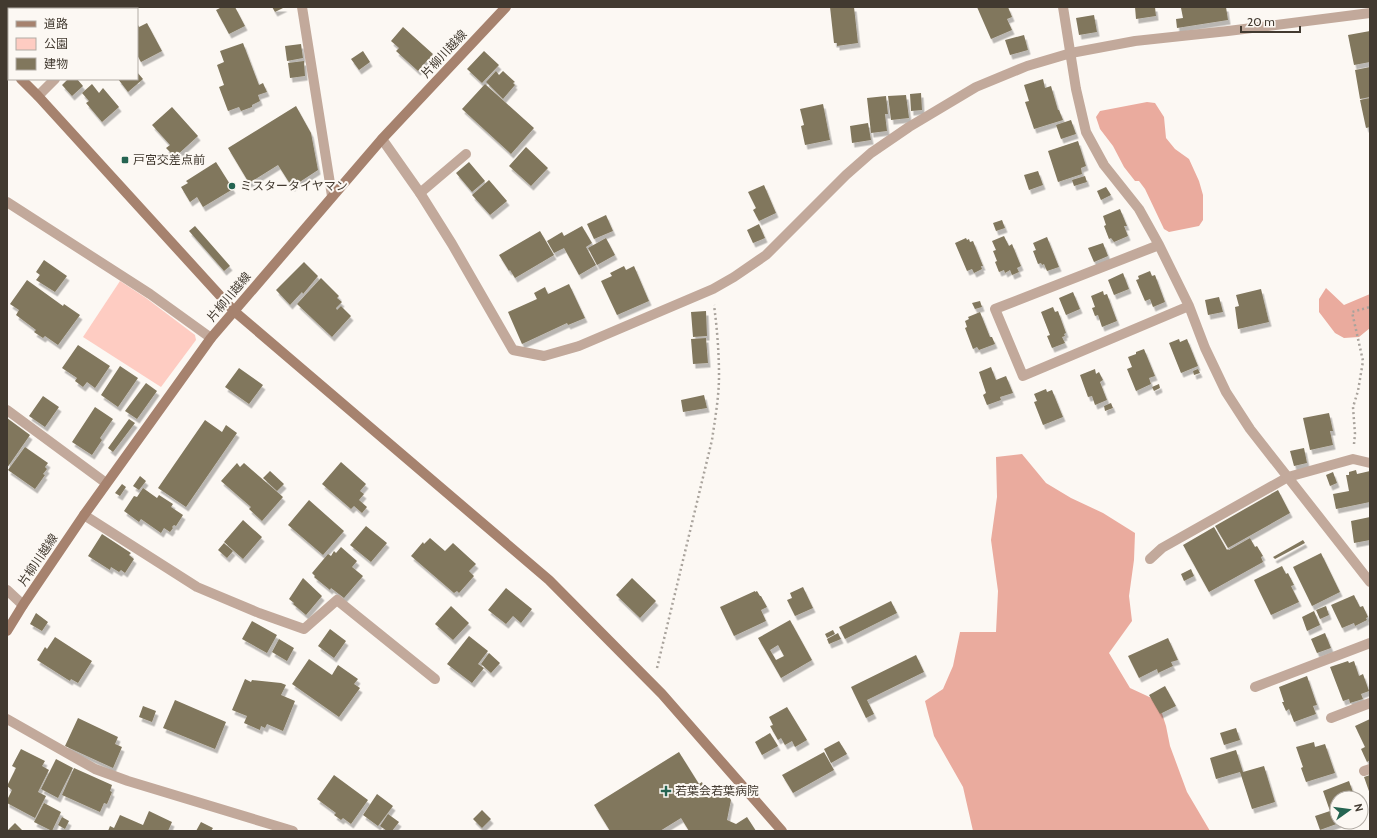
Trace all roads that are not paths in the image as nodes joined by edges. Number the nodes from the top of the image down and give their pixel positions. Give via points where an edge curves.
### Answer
1 (302, 7) edge
2 (506, 7) edge
3 (1063, 7) edge
4 (1370, 13) edge
5 (1071, 53) junction
6 (23, 80) edge
7 (54, 80) edge
8 (38, 96) junction
9 (382, 139) junction
10 (466, 154) dead end
11 (420, 192) junction
12 (332, 196) junction
13 (7, 202) edge
14 (1159, 245) junction
15 (1189, 306) junction
16 (234, 311) junction
17 (211, 338) junction
18 (7, 410) edge
19 (1370, 462) edge
20 (1288, 477) junction
21 (106, 483) junction
22 (84, 515) junction
23 (1150, 559) dead end
24 (1370, 582) edge
25 (7, 590) edge
26 (24, 605) junction
27 (7, 631) edge
28 (1370, 643) edge
29 (436, 679) dead end
30 (1255, 687) dead end
31 (1370, 703) edge
32 (1331, 718) dead end
33 (7, 719) edge
34 (293, 831) edge
35 (782, 831) edge

1 - 12 street
2 - 9 street, 片柳川越線
3 - 5 street
4 - 5 street via 1135,41
5 - 11 street via 1027,66 976,87 909,127 871,153 766,255 734,277 713,289 578,346 544,356 513,350
5 - 14 street via 1086,132 1104,165 1139,209
6 - 8 street
7 - 8 street
8 - 16 street
9 - 11 street
9 - 12 street, 片柳川越線
10 - 11 street
12 - 16 street, 片柳川越線
13 - 17 street via 150,294
14 - 15 street
14 - 15 street via 996,309 1023,376
15 - 20 street via 1226,392 1250,429
16 - 17 street, 片柳川越線
16 - 35 street via 549,580 653,684
17 - 21 street, 片柳川越線
18 - 21 street
19 - 20 street via 1353,459
20 - 23 street via 1162,548
20 - 24 street
21 - 22 street, 片柳川越線
22 - 26 street, 片柳川越線
22 - 29 street via 197,587 304,629 337,600
25 - 26 street
26 - 27 street, 片柳川越線
28 - 30 street
31 - 32 street
33 - 34 street via 95,769

